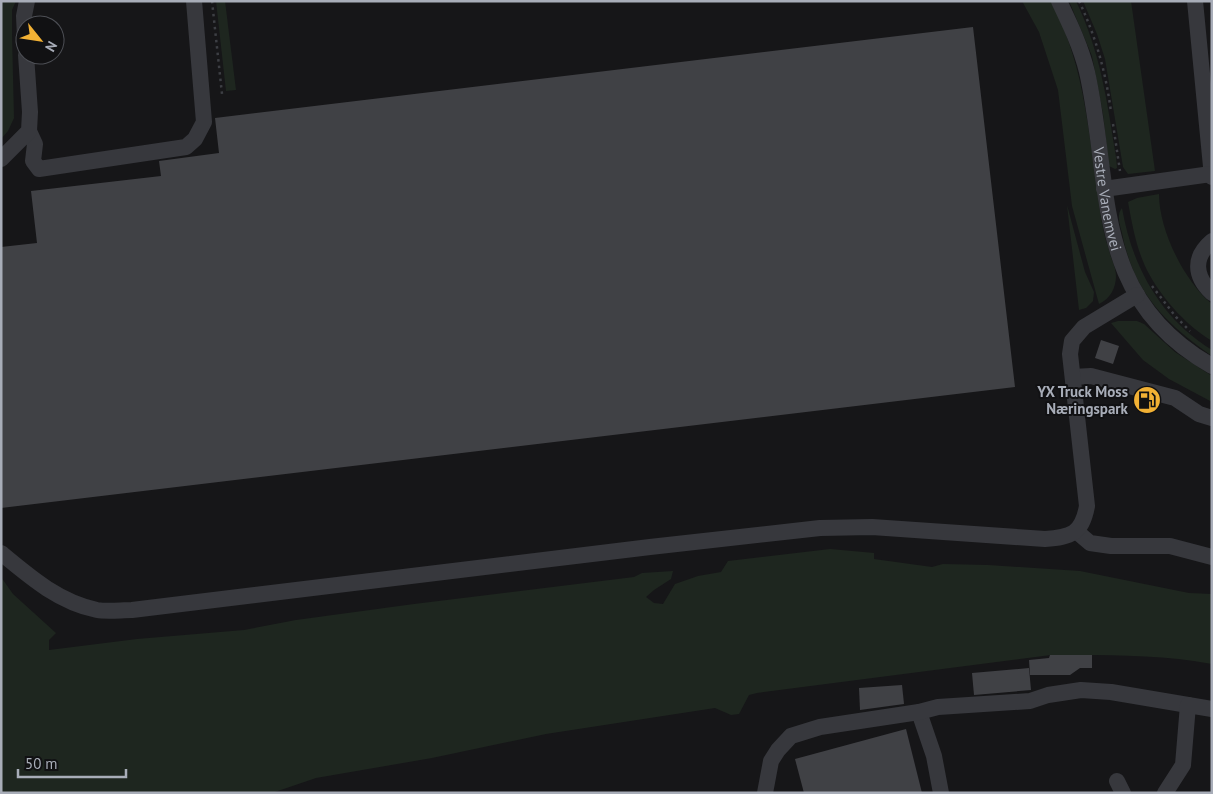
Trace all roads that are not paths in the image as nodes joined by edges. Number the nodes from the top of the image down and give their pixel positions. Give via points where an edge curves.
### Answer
1 (27, 1) edge
2 (194, 1) edge
3 (1058, 1) edge
4 (1195, 1) edge
5 (24, 15) edge
6 (27, 65) edge
7 (28, 131) junction
8 (1, 159) edge
9 (1212, 175) edge
10 (1104, 190) junction
11 (1212, 241) edge
12 (1212, 293) edge
13 (1137, 295) junction
14 (1212, 366) edge
15 (1073, 377) junction
16 (1212, 418) edge
17 (1076, 531) junction
18 (1, 553) edge
19 (1212, 557) edge
20 (1188, 705) junction
21 (1212, 709) edge
22 (919, 712) junction
23 (765, 793) edge
24 (941, 793) edge
25 (1165, 793) edge

1 - 5 street
2 - 7 street via 204,122 195,139 186,147 39,169 33,161 36,144
3 - 10 street, Vestre Vanemvei via 1087,72
4 - 9 street
6 - 7 street
7 - 8 street
9 - 10 street
10 - 13 street, Vestre Vanemvei via 1115,245
11 - 12 street via 1204,247 1198,262 1202,284
13 - 14 street, Vestre Vanemvei via 1161,327
13 - 15 street via 1084,327 1072,341
15 - 16 street via 1092,376 1174,398 1199,414
15 - 17 street via 1087,506 1085,518
17 - 18 street via 1066,537 1045,539 872,527 820,528 132,610 99,610 61,598
17 - 19 street via 1090,543 1170,546
20 - 21 street
20 - 22 street via 1081,690 1030,701 938,707
20 - 25 street via 1183,765
22 - 23 street via 820,727 791,736 771,760
22 - 24 street via 934,756

